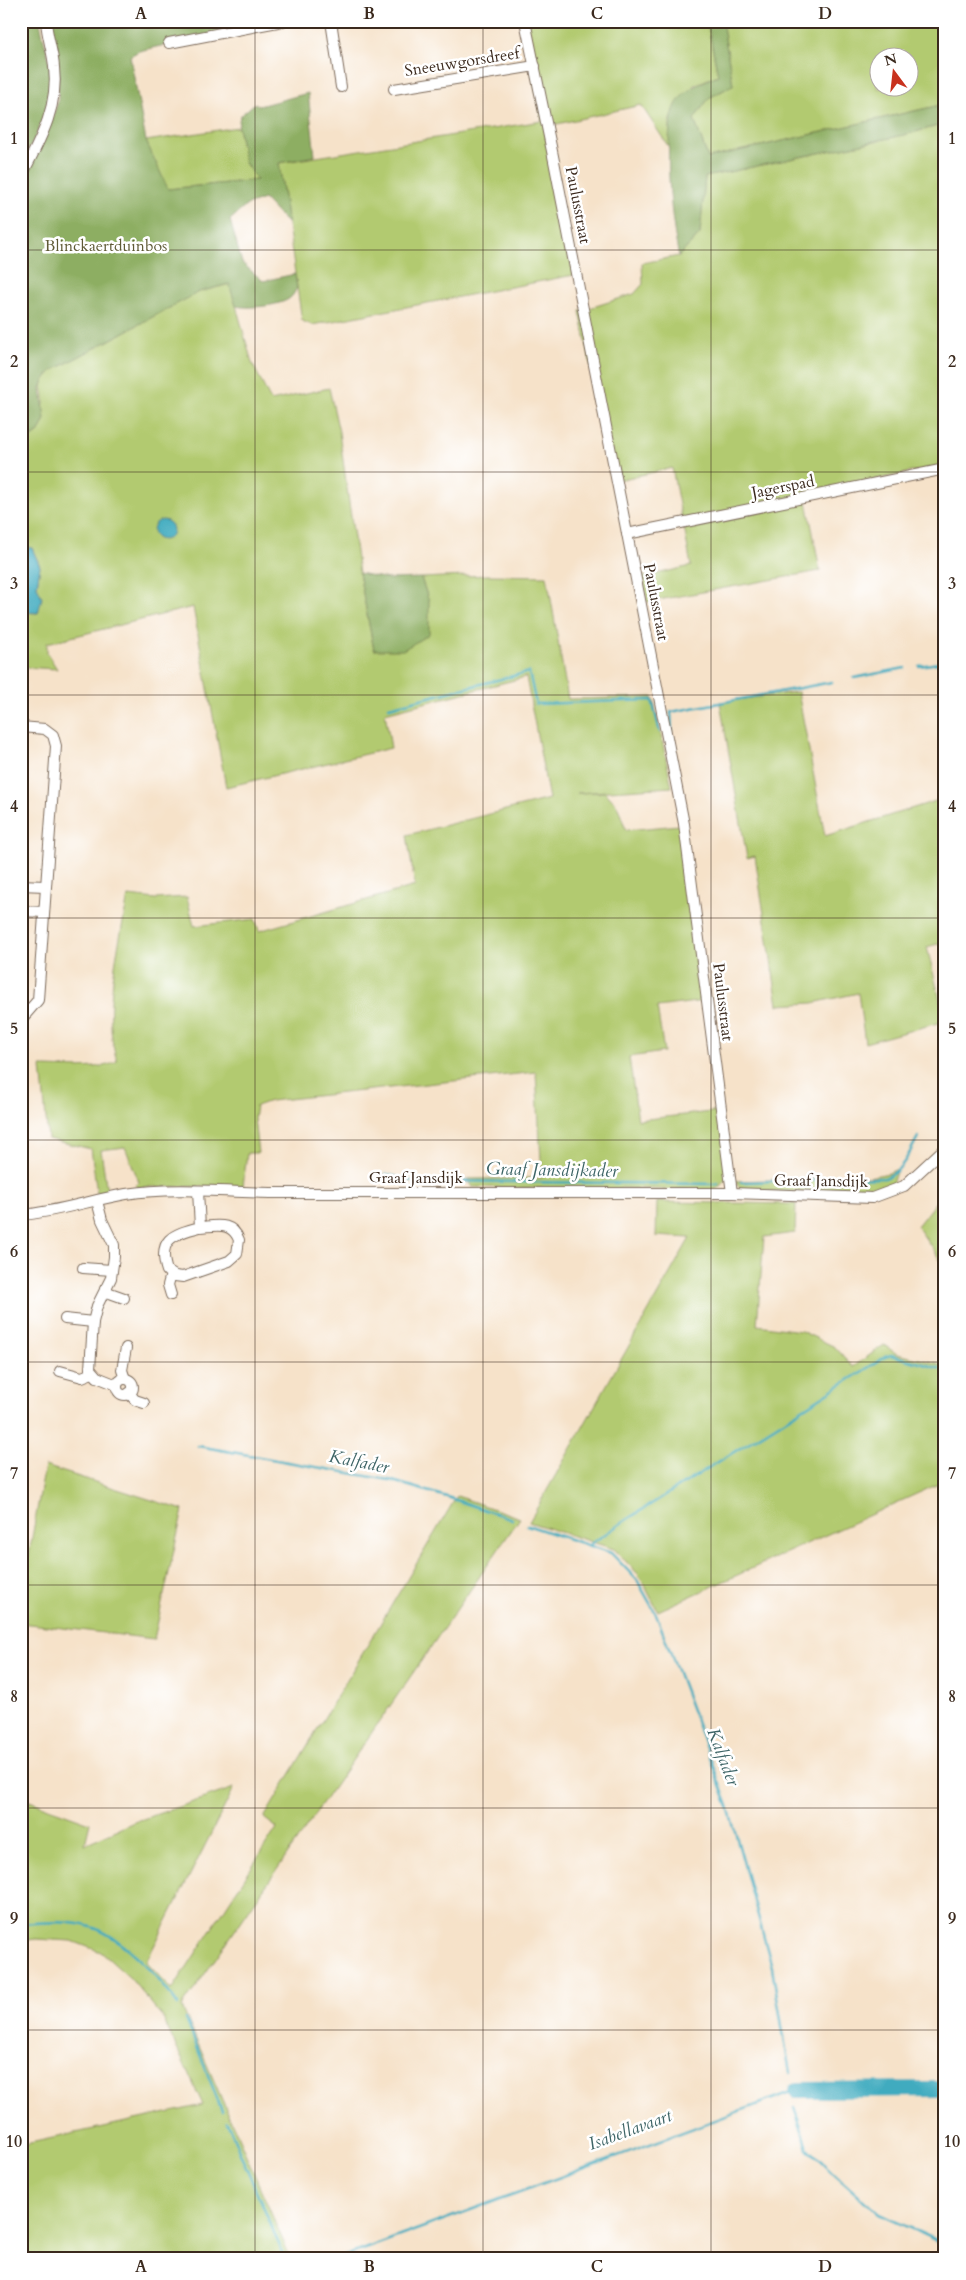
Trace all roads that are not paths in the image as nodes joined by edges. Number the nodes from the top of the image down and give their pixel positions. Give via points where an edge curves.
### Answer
1 (46, 21) edge
2 (283, 21) edge
3 (331, 21) edge
4 (525, 21) edge
5 (169, 43) dead end
6 (535, 66) junction
7 (341, 87) dead end
8 (394, 89) dead end
9 (21, 177) edge
10 (945, 469) edge
11 (627, 534) junction
12 (21, 727) edge
13 (21, 885) edge
14 (45, 886) junction
15 (21, 911) edge
16 (44, 912) junction
17 (21, 1016) edge
18 (945, 1148) edge
19 (198, 1191) junction
20 (732, 1194) junction
21 (97, 1201) junction
22 (21, 1215) edge
23 (200, 1227) junction
24 (83, 1268) dead end
25 (112, 1270) junction
26 (172, 1274) junction
27 (105, 1289) junction
28 (172, 1295) dead end
29 (124, 1298) dead end
30 (65, 1319) dead end
31 (92, 1322) junction
32 (126, 1348) dead end
33 (60, 1371) dead end
34 (92, 1373) junction
35 (121, 1382) junction
36 (144, 1403) dead end

1 - 9 street via 55,68 54,102
2 - 5 street
3 - 7 street
4 - 6 street, Paulusstraat
6 - 8 street, Sneeuwgorsdreef
6 - 11 street, Paulusstraat
10 - 11 street, Jagerspad
11 - 20 street, Paulusstraat via 684,824
12 - 14 street via 45,729 53,735 56,746
13 - 14 street
14 - 16 street
15 - 16 street
16 - 17 street via 38,1000
18 - 20 street, Graaf Jansdijk via 904,1186 872,1198
19 - 20 street, Graaf Jansdijk
19 - 21 street, Graaf Jansdijk via 143,1192
19 - 23 street
21 - 22 street, Graaf Jansdijk
21 - 25 street via 114,1246
23 - 26 street via 172,1236 165,1243 163,1261
23 - 26 street via 225,1225 232,1228 239,1240 237,1254 183,1277
24 - 25 street
25 - 27 street
26 - 28 street via 168,1285
27 - 29 street
27 - 31 street
30 - 31 street
31 - 34 street
32 - 35 street
33 - 34 street via 82,1377
34 - 35 street
35 - 36 street via 131,1382 133,1386 129,1393

